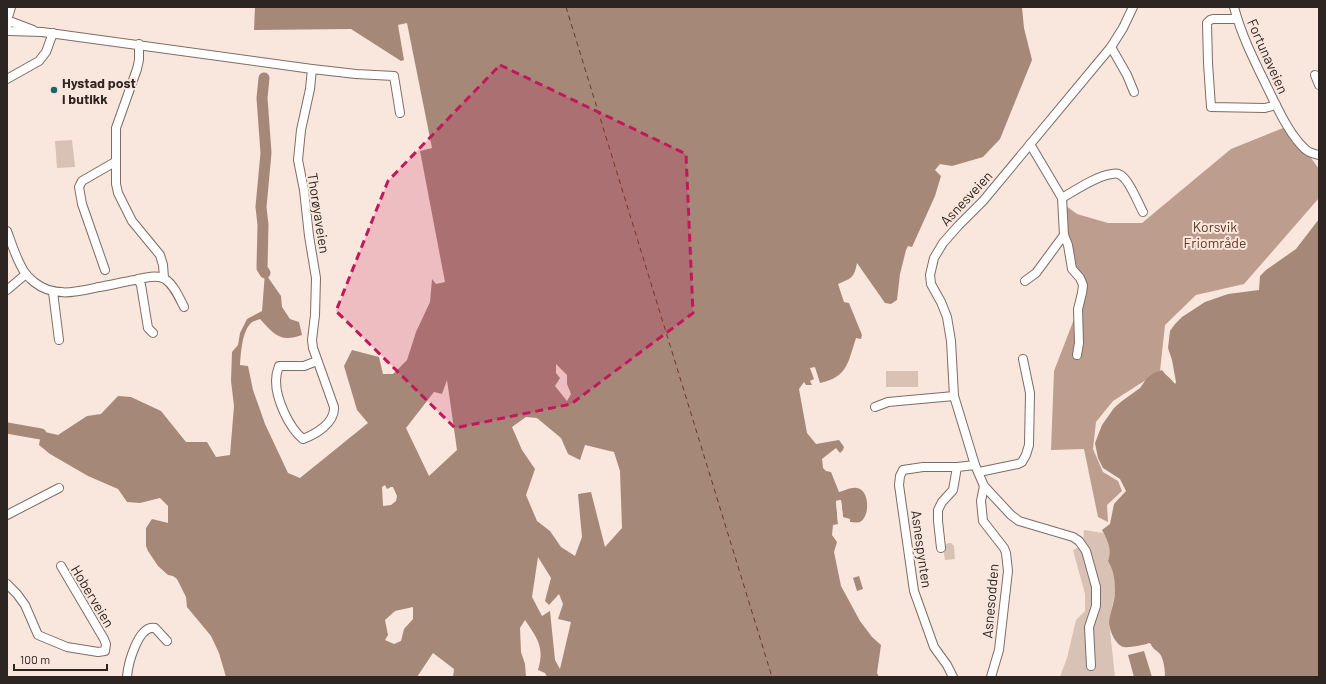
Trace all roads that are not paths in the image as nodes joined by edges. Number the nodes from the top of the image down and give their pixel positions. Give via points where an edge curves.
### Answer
1 (10, 7) edge
2 (1133, 7) edge
3 (1234, 7) edge
4 (7, 17) edge
5 (1237, 19) junction
6 (7, 24) edge
7 (7, 29) edge
8 (36, 31) junction
9 (53, 33) junction
10 (139, 44) junction
11 (1111, 47) junction
12 (312, 69) junction
13 (1315, 75) dead end
14 (7, 79) edge
15 (1319, 84) edge
16 (1134, 92) dead end
17 (1276, 105) junction
18 (400, 113) dead end
19 (1030, 144) junction
20 (1319, 155) edge
21 (115, 162) junction
22 (1062, 198) junction
23 (1142, 212) dead end
24 (7, 231) edge
25 (1064, 235) junction
26 (105, 270) dead end
27 (26, 274) junction
28 (164, 278) junction
29 (138, 279) junction
30 (1025, 281) dead end
31 (7, 290) edge
32 (53, 292) junction
33 (184, 307) dead end
34 (153, 333) dead end
35 (59, 340) dead end
36 (1077, 355) dead end
37 (1024, 359) dead end
38 (317, 361) junction
39 (954, 396) junction
40 (875, 407) dead end
41 (957, 467) junction
42 (977, 468) junction
43 (984, 486) junction
44 (59, 488) dead end
45 (7, 515) edge
46 (941, 548) dead end
47 (61, 566) dead end
48 (7, 584) edge
49 (167, 641) dead end
50 (1091, 666) dead end
51 (127, 677) edge
52 (953, 677) edge
53 (991, 677) edge

1 - 4 main road
2 - 11 street, Asnesveien
3 - 5 street, Fortunaveien
5 - 17 street, Fortunaveien
5 - 17 street, Fortunaveien via 1213,19 1207,23 1211,107 1266,108
6 - 8 street via 12,22
7 - 8 street
8 - 9 street
9 - 10 street
9 - 14 street via 46,52 39,61
10 - 12 street
10 - 21 street via 139,60 116,128
11 - 16 street
11 - 19 street, Asnesveien
12 - 18 street via 394,76
12 - 38 street, Thorøyaveien via 298,160 316,278 312,340
13 - 15 street
17 - 20 street, Fortunaveien via 1299,143 1306,150
19 - 22 street
19 - 39 street, Asnesveien via 983,201 943,243 931,267 932,284 949,328
21 - 26 street via 82,181 79,187 82,204
21 - 28 street via 118,193 132,221 160,255
22 - 23 street via 1102,177 1117,174 1126,180
22 - 25 street
24 - 27 street
25 - 30 street via 1036,272
25 - 36 street via 1072,269 1083,285 1078,309
27 - 31 street
27 - 32 street via 37,284
28 - 29 street
28 - 33 street via 173,287
29 - 32 street via 79,292
29 - 34 street via 145,320
32 - 35 street
37 - 42 street, Asnespynten via 1030,393 1029,445 1026,455 1018,464
38 - 38 street, Thorøyaveien via 334,413 328,423 303,439 285,415 276,387 277,372 279,366 304,366
39 - 40 street via 888,402
39 - 42 street, Asnesveien
41 - 42 street, Asnespynten
41 - 46 street, Asnespynten via 953,490 938,510
41 - 52 street, Asnespynten via 903,470 899,485 914,591 934,647
42 - 43 street, Asnesveien
43 - 50 street, Asnesveien via 1019,521 1073,537 1083,545 1097,594 1089,627
43 - 53 street, Asnesodden via 981,501 983,521 1004,548 1008,571 999,650
44 - 45 street
47 - 48 street, Hoberveien via 104,639 105,651 67,648 38,635 25,605
49 - 51 street via 154,628 145,630 131,658

